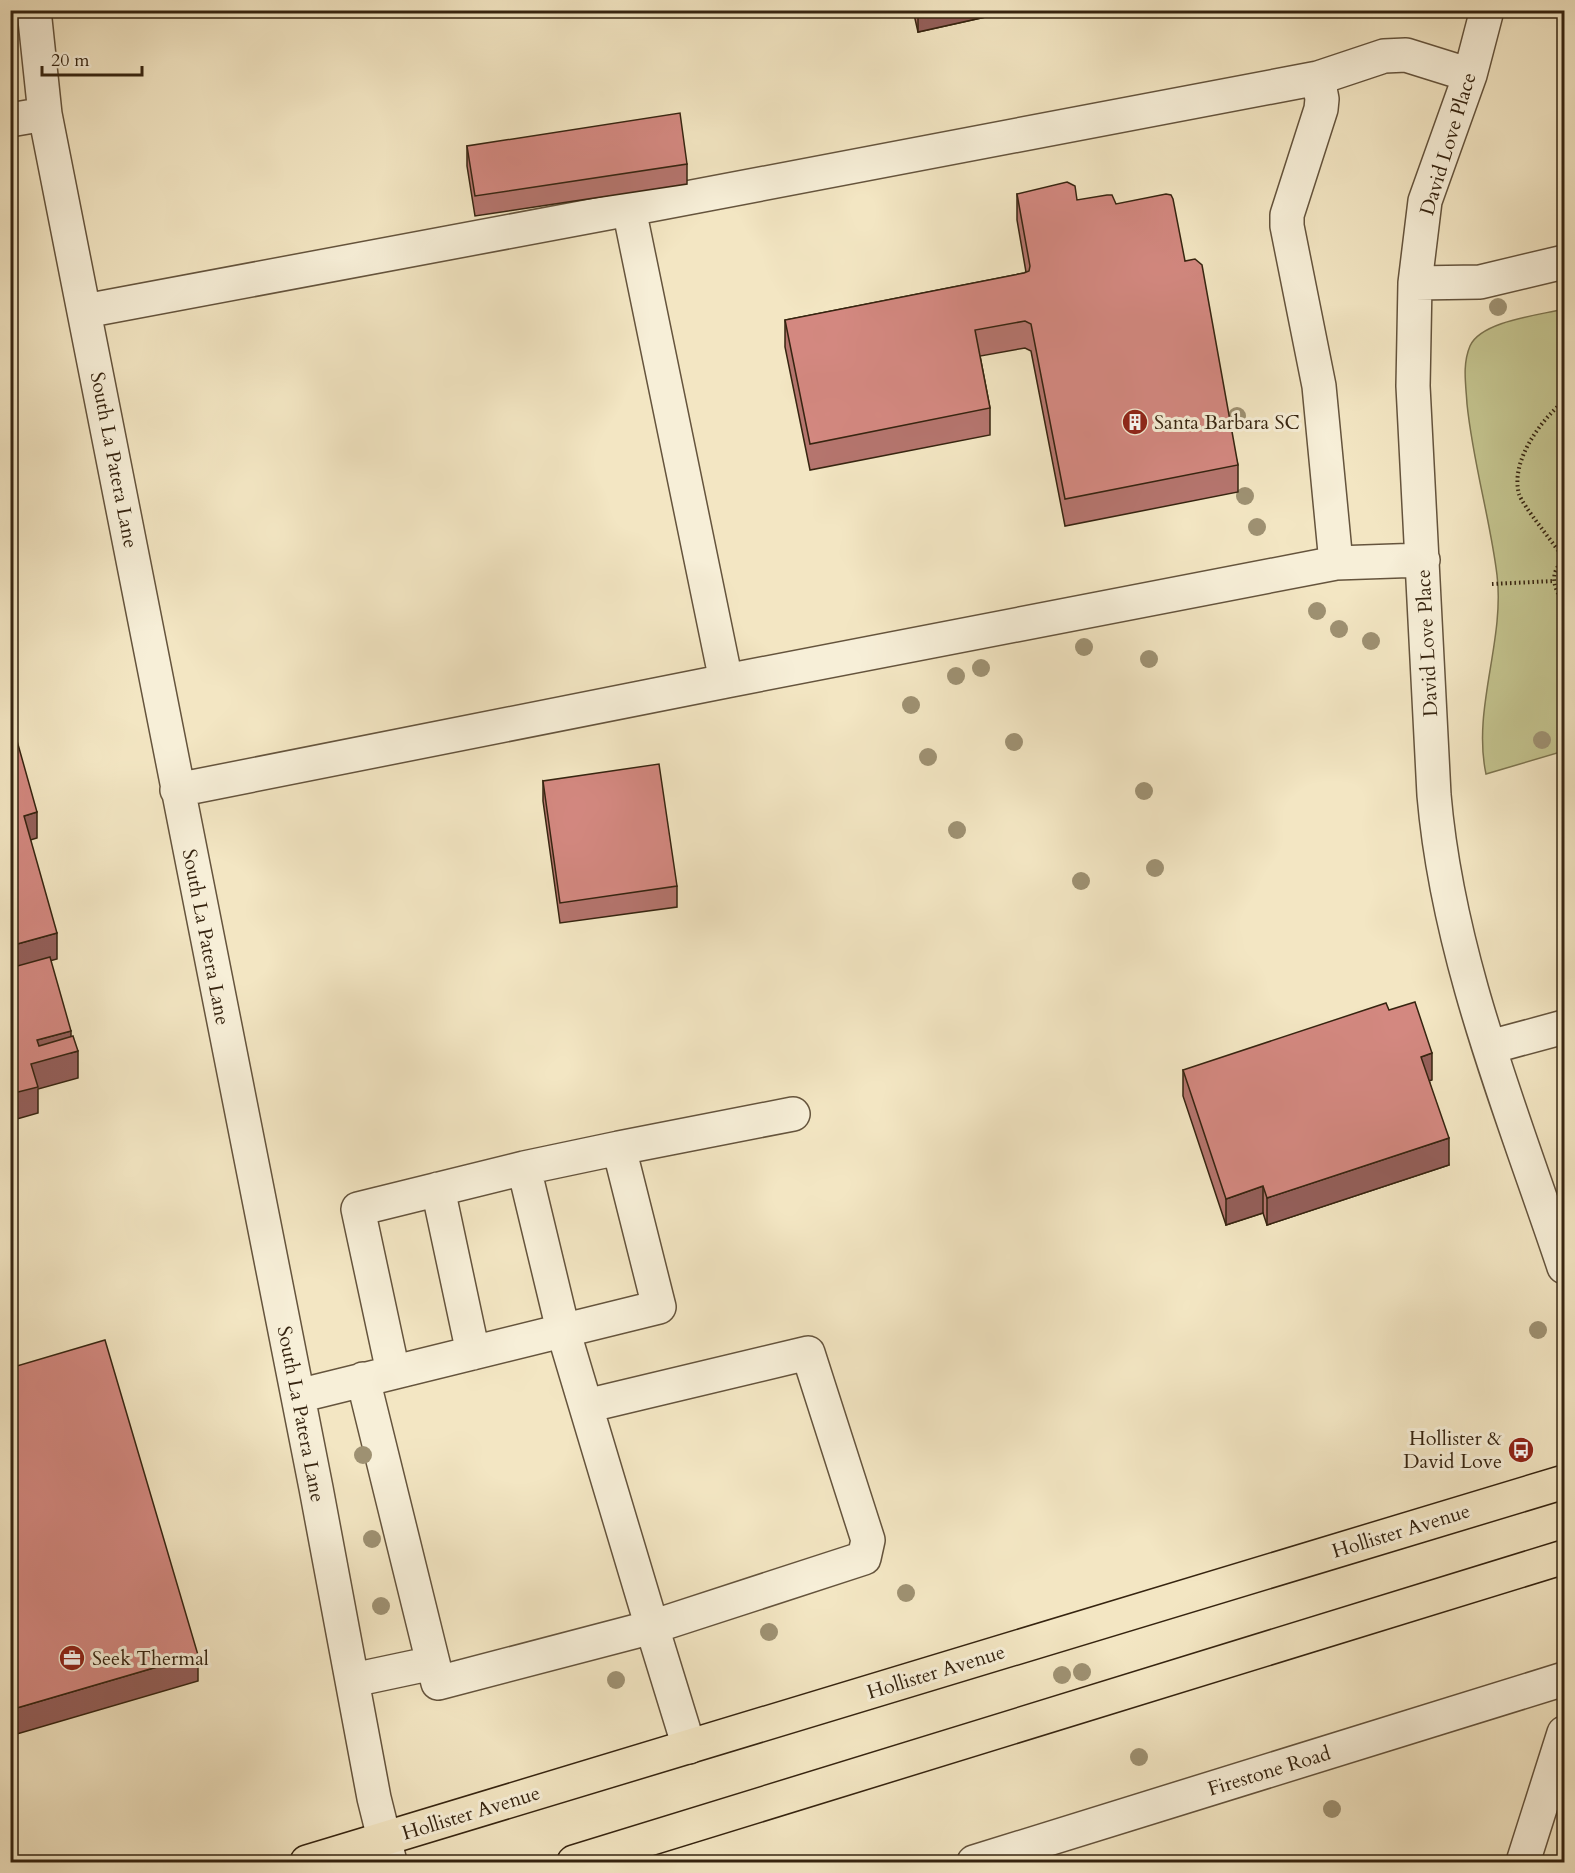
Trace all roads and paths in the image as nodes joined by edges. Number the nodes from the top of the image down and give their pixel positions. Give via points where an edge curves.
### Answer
1 (34, 10) edge
2 (1487, 10) edge
3 (1470, 75) junction
4 (1318, 78) junction
5 (45, 114) junction
6 (10, 120) edge
7 (629, 209) junction
8 (1564, 261) edge
9 (1415, 283) junction
10 (85, 311) junction
11 (1564, 401) edge
12 (1423, 560) junction
13 (1564, 560) edge
14 (1336, 563) junction
15 (1554, 581) junction
16 (1492, 584) dead end
17 (1564, 602) edge
18 (726, 681) junction
19 (177, 790) junction
20 (1564, 1027) edge
21 (1490, 1047) junction
22 (793, 1114) dead end
23 (619, 1148) junction
24 (524, 1168) junction
25 (438, 1189) junction
26 (1564, 1267) edge
27 (563, 1330) junction
28 (473, 1353) junction
29 (378, 1376) junction
30 (298, 1396) junction
31 (586, 1406) junction
32 (1564, 1482) edge
33 (1564, 1557) edge
34 (652, 1627) junction
35 (433, 1664) junction
36 (352, 1680) junction
37 (1564, 1681) edge
38 (1564, 1733) edge
39 (688, 1747) junction
40 (386, 1851) edge
41 (307, 1863) edge
42 (574, 1863) edge
43 (974, 1863) edge
44 (1523, 1863) edge

1 - 5 street, South La Patera Lane
2 - 3 street, David Love Place
3 - 4 street via 1406,55 1384,56
3 - 9 street, David Love Place via 1425,201
4 - 7 street
4 - 14 street via 1321,109 1287,215 1287,226 1319,386
5 - 6 street
5 - 10 street, South La Patera Lane
7 - 10 street
7 - 18 street
8 - 9 street via 1480,282
9 - 12 street, David Love Place via 1413,386
10 - 19 street, South La Patera Lane
11 - 13 path via 1545,417 1527,446 1517,480 1519,496
12 - 14 street
12 - 21 street, David Love Place via 1439,849 1454,927
13 - 15 path
14 - 18 street
15 - 16 path
15 - 17 path
18 - 19 street
19 - 30 street, South La Patera Lane
20 - 21 street
21 - 26 street, David Love Place
22 - 23 street
23 - 24 street
23 - 27 street via 659,1307
24 - 25 street
24 - 27 street
25 - 28 street
25 - 29 street via 358,1209
27 - 28 street
27 - 31 street
28 - 29 street
29 - 30 street
29 - 35 street
30 - 36 street, South La Patera Lane
31 - 34 street
31 - 34 street via 808,1353 868,1540 864,1558
32 - 39 main road, Hollister Avenue
33 - 42 main road
34 - 35 street via 438,1683
34 - 39 street
35 - 36 street
36 - 40 street, South La Patera Lane
37 - 43 street, Firestone Road
38 - 44 street
39 - 40 main road, Hollister Avenue
40 - 41 main road, Hollister Avenue

